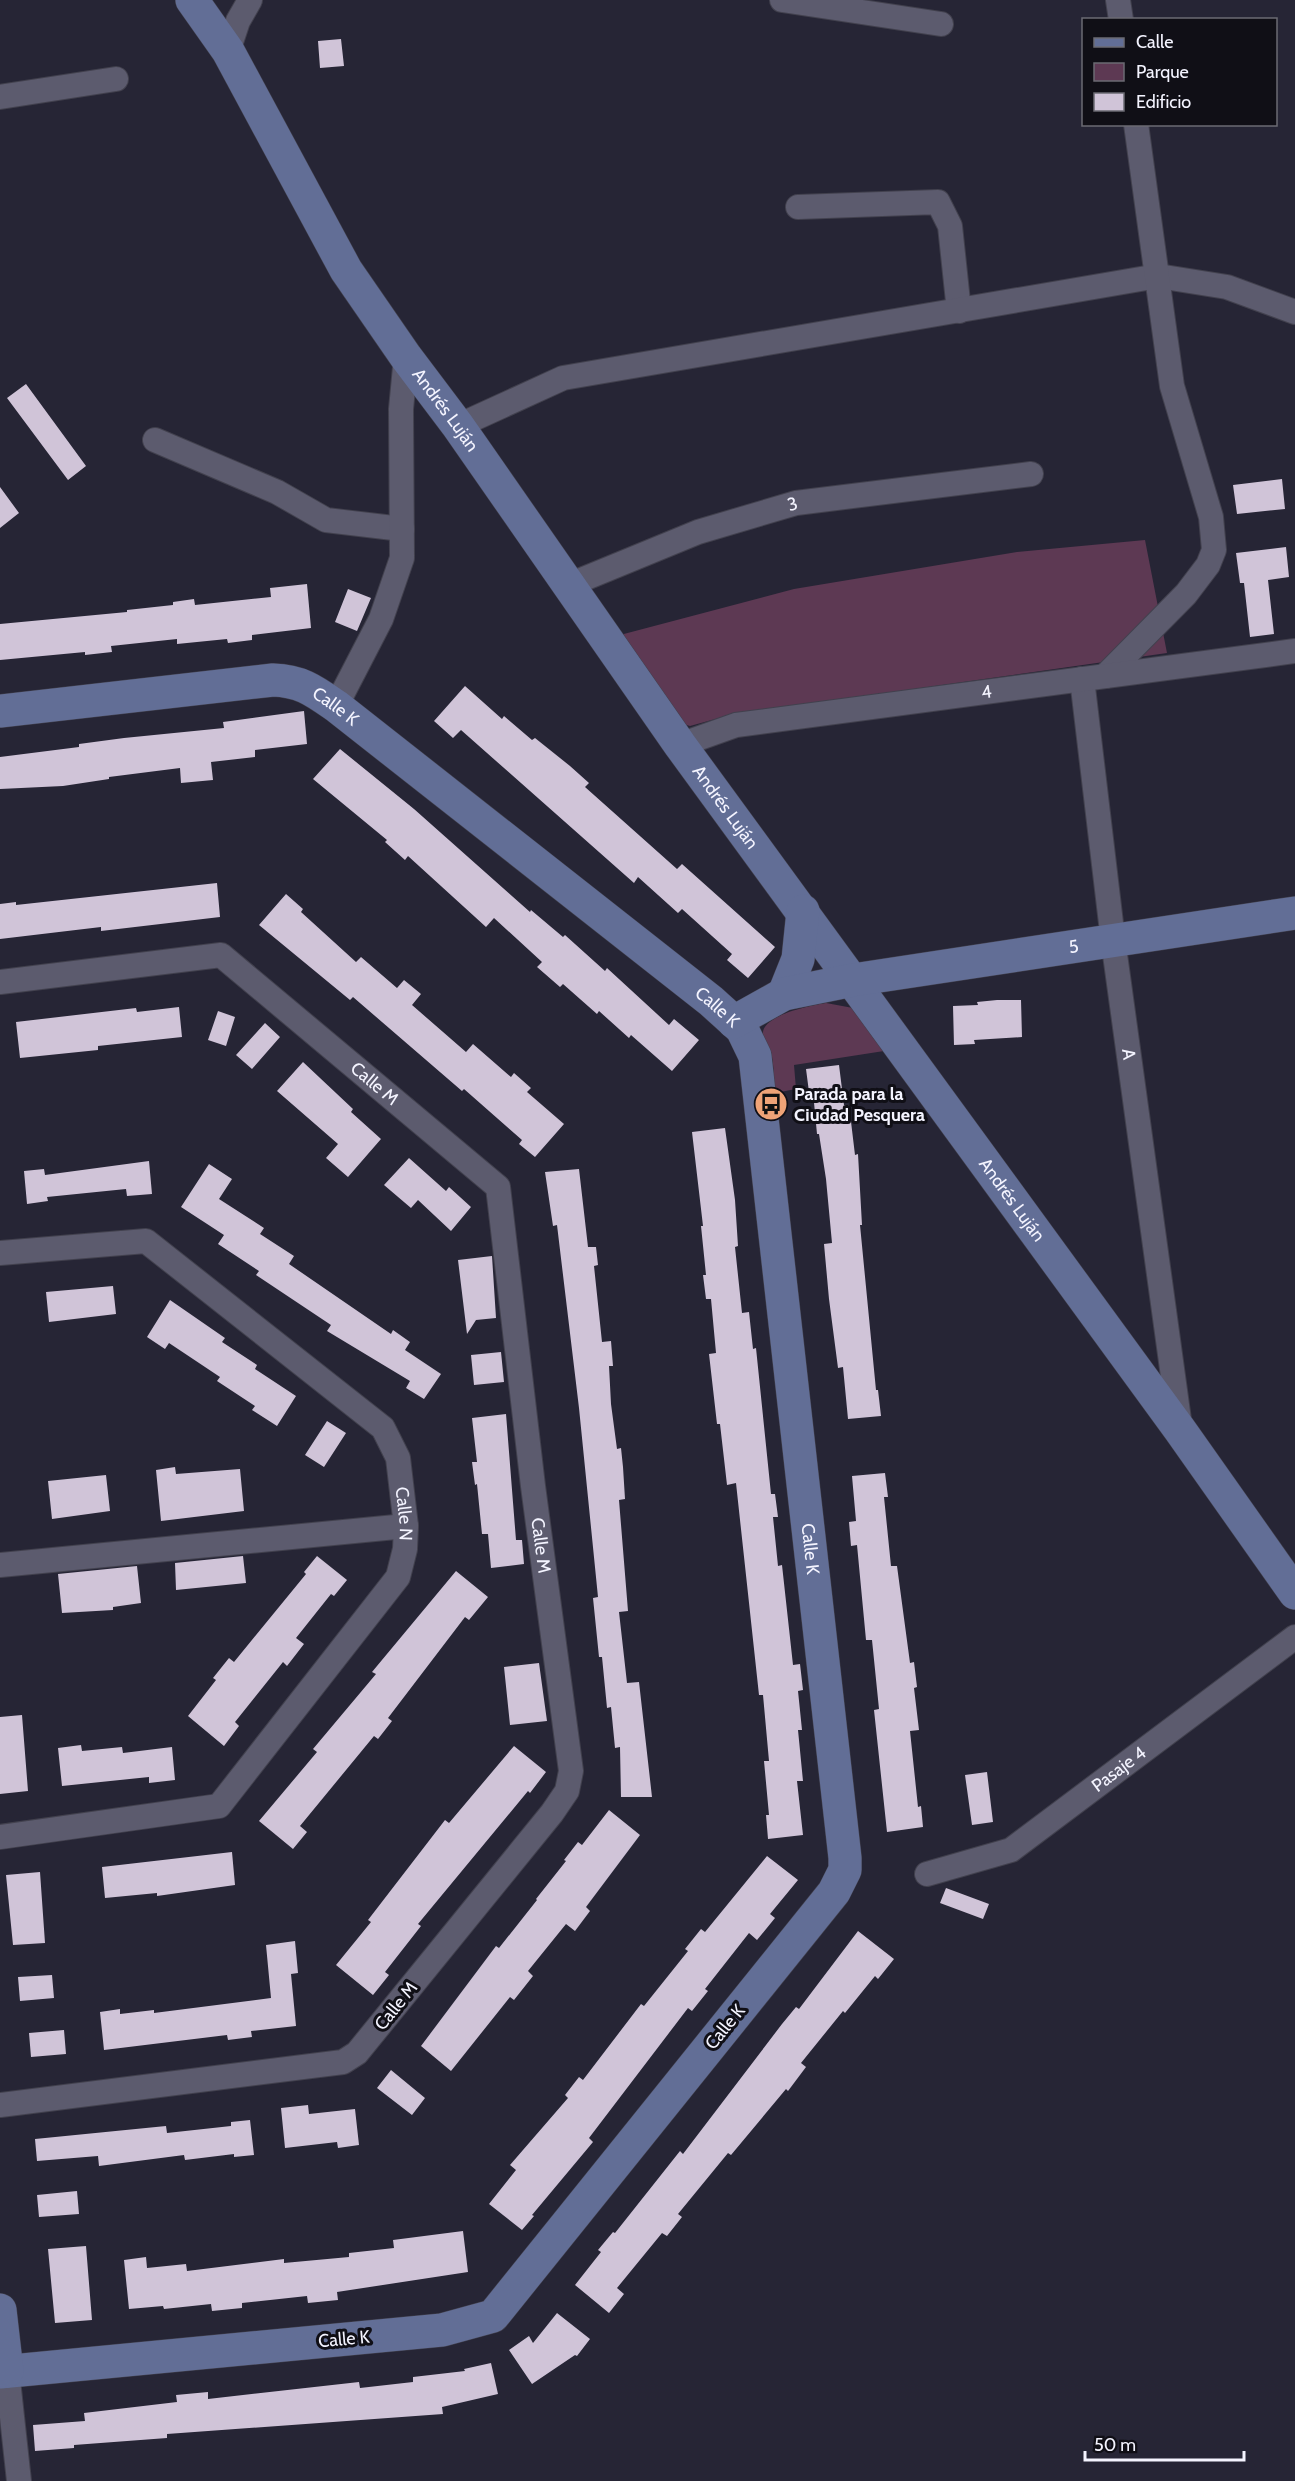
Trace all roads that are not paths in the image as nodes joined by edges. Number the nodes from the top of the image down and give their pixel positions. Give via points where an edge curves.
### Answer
1 (192, 0) edge
2 (250, 0) edge
3 (782, 0) edge
4 (1118, 0) edge
5 (1121, 18) edge
6 (941, 24) dead end
7 (228, 51) junction
8 (116, 79) dead end
9 (0, 97) edge
10 (1136, 126) edge
11 (798, 207) dead end
12 (1158, 276) junction
13 (959, 311) junction
14 (1295, 312) edge
15 (406, 357) junction
16 (458, 426) junction
17 (155, 440) dead end
18 (1031, 474) dead end
19 (402, 529) junction
20 (569, 585) junction
21 (1295, 651) edge
22 (1094, 678) junction
23 (336, 706) junction
24 (0, 711) edge
25 (680, 744) junction
26 (803, 911) junction
27 (1295, 913) edge
28 (1113, 940) junction
29 (854, 980) junction
30 (0, 982) edge
31 (784, 994) junction
32 (734, 1022) junction
33 (0, 1253) edge
34 (1180, 1430) junction
35 (406, 1526) junction
36 (0, 1565) edge
37 (1295, 1593) edge
38 (1295, 1637) edge
39 (0, 1837) edge
40 (927, 1874) dead end
41 (0, 2105) edge
42 (0, 2310) edge
43 (3, 2372) edge
44 (19, 2481) edge

1 - 7 street, Andrés Luján
2 - 7 street
3 - 6 street
4 - 5 street
7 - 15 street, Andrés Luján via 346,270
8 - 9 street
10 - 12 street
11 - 13 street via 938,202 950,226
12 - 13 street
12 - 14 street via 1227,287
12 - 22 street via 1172,386 1211,517 1214,550 1186,594
13 - 16 street via 563,378
15 - 16 street, Andrés Luján
15 - 19 street via 401,408
16 - 20 street, Andrés Luján
17 - 19 street via 277,492 326,520
18 - 20 street, 3 via 796,503 698,532
19 - 23 street via 402,558 393,588
20 - 25 street, Andrés Luján
21 - 22 street, 4
22 - 25 street, 4 via 736,725
22 - 28 street, A
23 - 24 street, Calle K via 293,681 273,680
23 - 32 street, Calle K
25 - 26 street, Andrés Luján
26 - 29 street, Andrés Luján
26 - 31 street via 798,959
27 - 28 street, 5
28 - 29 street, 5
28 - 34 street, A
29 - 31 street, 5
29 - 34 street, Andrés Luján
30 - 41 street, Calle M via 221,955 498,1187 571,1771 567,1791 552,1814 357,2054 343,2062
31 - 32 street, 5
32 - 43 street, Calle K via 742,1029 757,1068 845,1858 834,1892 493,2316 442,2330
33 - 35 street, Calle N via 146,1241 383,1428 398,1458
34 - 37 street, Andrés Luján
35 - 36 street
35 - 39 street, Calle N via 398,1577 219,1806
38 - 40 street, Pasaje 4 via 1011,1850
42 - 43 street
43 - 44 street

